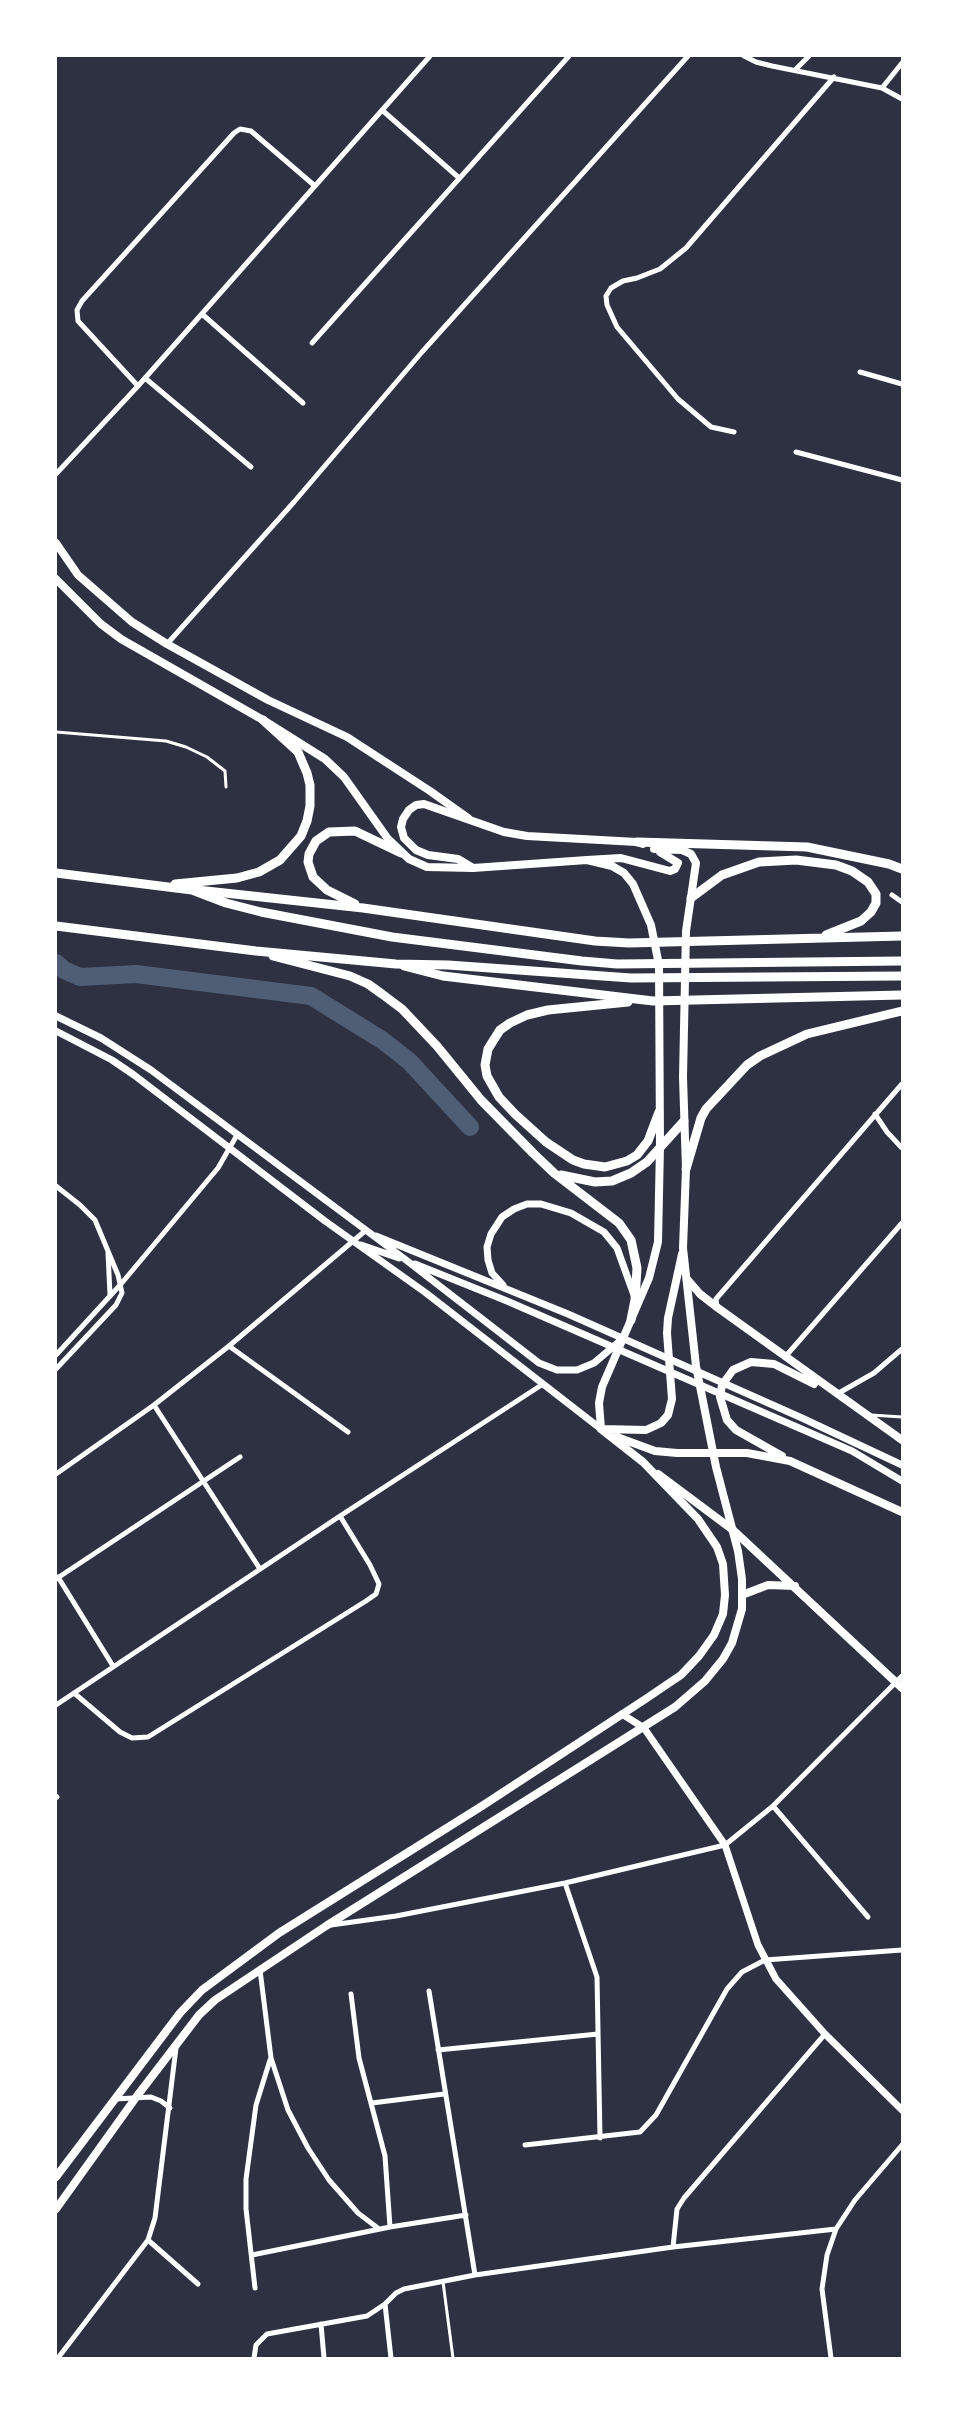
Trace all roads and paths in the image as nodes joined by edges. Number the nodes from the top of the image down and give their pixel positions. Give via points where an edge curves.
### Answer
1 (430, 56) edge
2 (569, 56) edge
3 (688, 56) edge
4 (744, 56) edge
5 (809, 56) edge
6 (903, 63) edge
7 (795, 70) junction
8 (834, 77) junction
9 (882, 88) junction
10 (903, 99) edge
11 (382, 110) junction
12 (458, 177) junction
13 (315, 186) junction
14 (202, 314) junction
15 (312, 344) dead end
16 (860, 372) dead end
17 (145, 378) junction
18 (903, 384) edge
19 (138, 386) junction
20 (303, 403) dead end
21 (734, 432) dead end
22 (796, 452) dead end
23 (251, 466) dead end
24 (56, 474) edge
25 (903, 480) edge
26 (56, 543) edge
27 (56, 579) edge
28 (167, 644) junction
29 (263, 720) junction
30 (56, 732) edge
31 (226, 787) dead end
32 (471, 820) junction
33 (637, 842) junction
34 (654, 849) junction
35 (401, 854) junction
36 (587, 861) junction
37 (903, 867) edge
38 (473, 868) junction
39 (56, 873) edge
40 (156, 885) junction
41 (192, 890) junction
42 (892, 895) dead end
43 (690, 902) junction
44 (903, 902) edge
45 (363, 908) junction
46 (56, 926) edge
47 (903, 936) edge
48 (817, 938) junction
49 (256, 951) junction
50 (903, 961) edge
51 (396, 964) junction
52 (903, 976) edge
53 (903, 995) edge
54 (647, 1000) junction
55 (903, 1011) edge
56 (56, 1016) edge
57 (56, 1032) edge
58 (903, 1084) edge
59 (659, 1112) junction
60 (875, 1114) junction
61 (684, 1121) junction
62 (237, 1135) junction
63 (660, 1146) junction
64 (903, 1148) edge
65 (231, 1149) junction
66 (686, 1169) junction
67 (554, 1173) junction
68 (56, 1186) edge
69 (903, 1222) edge
70 (365, 1231) junction
71 (352, 1242) junction
72 (107, 1248) junction
73 (683, 1248) junction
74 (406, 1260) junction
75 (687, 1278) junction
76 (121, 1284) junction
77 (511, 1290) junction
78 (110, 1296) junction
79 (635, 1300) junction
80 (718, 1308) junction
81 (631, 1320) junction
82 (622, 1340) junction
83 (230, 1346) junction
84 (903, 1349) edge
85 (56, 1355) edge
86 (784, 1358) junction
87 (56, 1369) edge
88 (543, 1384) junction
89 (836, 1394) junction
90 (154, 1405) junction
91 (866, 1414) junction
92 (903, 1417) edge
93 (601, 1429) junction
94 (348, 1432) dead end
95 (903, 1440) edge
96 (713, 1453) junction
97 (240, 1457) dead end
98 (790, 1461) junction
99 (643, 1462) junction
100 (903, 1466) edge
101 (56, 1474) edge
102 (203, 1481) junction
103 (903, 1481) edge
104 (903, 1512) edge
105 (340, 1516) junction
106 (733, 1530) junction
107 (260, 1569) junction
108 (57, 1578) edge
109 (795, 1586) junction
110 (742, 1595) junction
111 (112, 1666) junction
112 (901, 1682) edge
113 (74, 1693) junction
114 (56, 1705) edge
115 (622, 1714) junction
116 (644, 1728) junction
117 (773, 1806) junction
118 (725, 1845) junction
119 (565, 1883) junction
120 (868, 1917) dead end
121 (326, 1926) junction
122 (903, 1950) edge
123 (765, 1960) junction
124 (260, 1970) junction
125 (429, 1991) dead end
126 (351, 1994) dead end
127 (598, 2034) junction
128 (825, 2034) junction
129 (176, 2044) junction
130 (438, 2050) junction
131 (271, 2058) junction
132 (444, 2094) junction
133 (136, 2096) junction
134 (113, 2099) junction
135 (372, 2103) junction
136 (170, 2109) junction
137 (903, 2110) edge
138 (600, 2138) junction
139 (525, 2145) dead end
140 (903, 2145) edge
141 (56, 2177) edge
142 (56, 2210) edge
143 (466, 2215) junction
144 (390, 2227) junction
145 (379, 2229) junction
146 (836, 2229) junction
147 (148, 2240) junction
148 (673, 2247) junction
149 (252, 2255) junction
150 (475, 2275) junction
151 (443, 2282) junction
152 (198, 2284) dead end
153 (255, 2288) dead end
154 (385, 2304) junction
155 (321, 2324) junction
156 (58, 2358) edge
157 (254, 2358) edge
158 (324, 2358) edge
159 (391, 2358) edge
160 (453, 2358) edge
161 (831, 2358) edge

1 - 11 street
2 - 12 street
3 - 28 street
4 - 7 street
5 - 7 street
6 - 9 street
7 - 8 street
8 - 9 street
8 - 21 street via 686,248 660,269 623,281 606,296 617,327 678,399 711,427
9 - 10 street
11 - 12 street
11 - 13 street
12 - 15 street
13 - 14 street
13 - 19 street via 251,131 240,129 89,293 79,306 78,321
14 - 17 street
14 - 20 street
16 - 18 street
17 - 19 street
17 - 23 street
19 - 24 street
22 - 25 street
26 - 28 main road via 71,567 108,603
27 - 29 main road via 121,639
28 - 32 main road via 268,700 347,737
29 - 35 main road via 315,751 341,773
29 - 40 highway via 298,752 307,773 310,806 301,836 280,860 249,875
30 - 31 lane via 166,741 186,747 222,768
32 - 33 main road via 527,836
32 - 38 main road via 420,804 406,814 401,827 404,838 416,850 458,859
33 - 34 main road
33 - 37 highway via 807,846
34 - 36 main road via 676,860 678,867 670,871 613,857
34 - 43 main road via 682,850 695,859
35 - 38 main road via 423,866
35 - 45 highway via 351,830 329,832 314,844 308,862 313,877 327,890
36 - 38 main road
36 - 59 main road via 624,873 636,888 651,925 658,957
39 - 40 highway
40 - 41 highway
41 - 45 highway
41 - 50 highway via 261,912 392,937 605,963
42 - 44 street
43 - 48 highway via 722,875 766,861 806,861 846,868 871,886 875,905 857,924
43 - 61 main road via 686,931
45 - 48 highway via 595,941
46 - 49 highway
47 - 48 highway
49 - 51 highway
49 - 67 highway via 350,976 382,994 402,1009 481,1100
51 - 52 highway via 632,978
51 - 54 highway via 442,976
53 - 54 highway
54 - 59 highway via 527,1015 500,1030 488,1049 485,1065 492,1087 505,1105 546,1142 584,1164 605,1167 637,1155 648,1141
55 - 66 highway via 807,1034 760,1056 706,1109
56 - 62 street via 125,1052
57 - 65 street via 134,1074
58 - 60 street
59 - 63 main road
60 - 64 street
60 - 80 street via 716,1299
61 - 63 highway
61 - 66 main road
62 - 65 street
62 - 70 street
63 - 67 highway via 647,1162 612,1181 595,1182
63 - 81 main road via 656,1254
65 - 71 street
65 - 76 street
66 - 73 main road
67 - 79 highway via 607,1211 626,1232 638,1269
68 - 72 street via 92,1215
69 - 86 street
70 - 71 street
70 - 74 street
70 - 77 street
71 - 74 street
71 - 83 street
71 - 88 street via 426,1293
72 - 76 street
72 - 78 street
73 - 75 main road
73 - 93 main road via 668,1318 672,1399 668,1415 646,1430
74 - 82 street via 548,1368 585,1367
74 - 103 street via 852,1451
75 - 80 main road
75 - 96 main road via 696,1366
76 - 78 street
76 - 87 street via 119,1300
77 - 79 street via 490,1267 489,1241 508,1213 534,1204 571,1213 604,1232 617,1248
77 - 100 street
78 - 85 street
79 - 81 highway
80 - 86 main road
81 - 82 main road
82 - 93 main road via 602,1387
83 - 90 street
83 - 94 street
84 - 89 street
86 - 89 main road
88 - 93 street
88 - 105 street
89 - 91 main road
89 - 98 main road via 764,1362 741,1365 728,1376 720,1397 727,1420 736,1430
90 - 101 street
90 - 102 street
91 - 92 lane
91 - 95 main road
93 - 96 main road via 656,1451
93 - 99 main road
96 - 98 main road via 747,1453
96 - 106 main road
97 - 102 street
98 - 104 main road
99 - 106 main road
99 - 115 main road via 708,1532 723,1564 725,1595 723,1614 714,1635 694,1663
102 - 107 street
102 - 108 street
105 - 107 street
105 - 113 street via 379,1584 376,1594 366,1601 140,1740 120,1732
106 - 109 main road
106 - 110 main road
107 - 111 street
108 - 111 street
109 - 110 main road via 768,1585
109 - 112 main road
110 - 116 main road via 739,1623 723,1659 705,1681
111 - 113 street
112 - 117 street
113 - 114 street
115 - 116 street
115 - 134 main road via 279,1933 202,1990
116 - 118 street
116 - 121 main road
117 - 118 street
117 - 120 street
118 - 119 street
118 - 123 street
119 - 121 street
119 - 127 street via 597,1977
121 - 124 main road
122 - 123 street
123 - 128 street
123 - 138 street via 742,1972 727,1989 647,2126 636,2133
124 - 129 main road via 199,2014
124 - 131 street
125 - 130 street
126 - 135 street via 359,2058
127 - 130 street
127 - 138 street
128 - 137 street
128 - 148 street via 684,2198 677,2209
129 - 133 main road
129 - 136 street
130 - 132 street
131 - 145 street via 288,2110 308,2148 343,2197
131 - 149 street via 256,2105 246,2179
132 - 135 street
132 - 143 street
133 - 134 street
133 - 136 street via 157,2099
133 - 142 main road
134 - 141 main road
135 - 144 street via 385,2156
136 - 147 street via 155,2218
138 - 139 street
140 - 146 street via 855,2200
143 - 144 street
143 - 150 street
144 - 145 street
145 - 149 street
146 - 148 street
146 - 161 street via 822,2289
147 - 152 street
147 - 156 street
148 - 150 street
149 - 153 street
150 - 151 street
151 - 154 street via 404,2289
151 - 160 lane
154 - 155 street via 368,2316
154 - 159 street
155 - 157 street via 267,2334 256,2345
155 - 158 street

